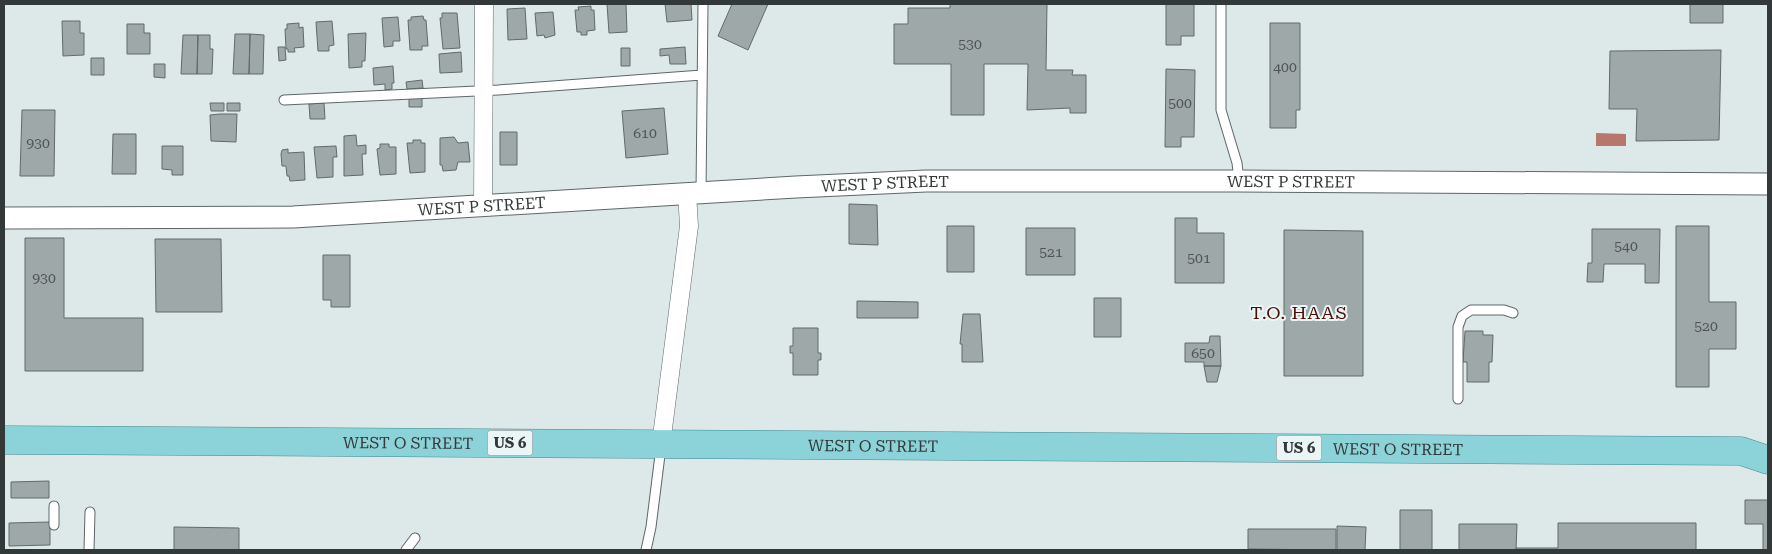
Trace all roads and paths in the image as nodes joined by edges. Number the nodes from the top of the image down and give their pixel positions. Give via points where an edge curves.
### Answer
1 (484, 4) edge
2 (703, 4) edge
3 (1221, 4) edge
4 (702, 75) junction
5 (484, 90) junction
6 (284, 100) dead end
7 (1239, 181) junction
8 (1768, 184) edge
9 (694, 193) junction
10 (483, 206) junction
11 (4, 218) edge
12 (1513, 313) dead end
13 (1458, 399) dead end
14 (4, 440) edge
15 (1768, 442) edge
16 (662, 444) junction
17 (1741, 451) junction
18 (1768, 460) edge
19 (54, 506) dead end
20 (90, 512) dead end
21 (54, 525) dead end
22 (415, 538) dead end
23 (89, 550) edge
24 (406, 550) edge
25 (646, 550) edge

1 - 5 street
2 - 4 lane
3 - 7 lane via 1221,110
4 - 5 lane
4 - 9 lane
5 - 6 lane
5 - 10 street
7 - 8 street, WEST P STREET
7 - 9 street, WEST P STREET via 926,182
9 - 10 street, WEST P STREET
9 - 16 street
10 - 11 street, WEST P STREET via 293,217
12 - 13 lane via 1471,310 1462,316 1458,327
14 - 16 main road, WEST O STREET / US 6
15 - 17 main road, WEST O STREET / US 6
16 - 17 main road, WEST O STREET / US 6
16 - 25 lane
17 - 18 main road, WEST O STREET / US 6
19 - 21 lane
20 - 23 lane
22 - 24 lane

